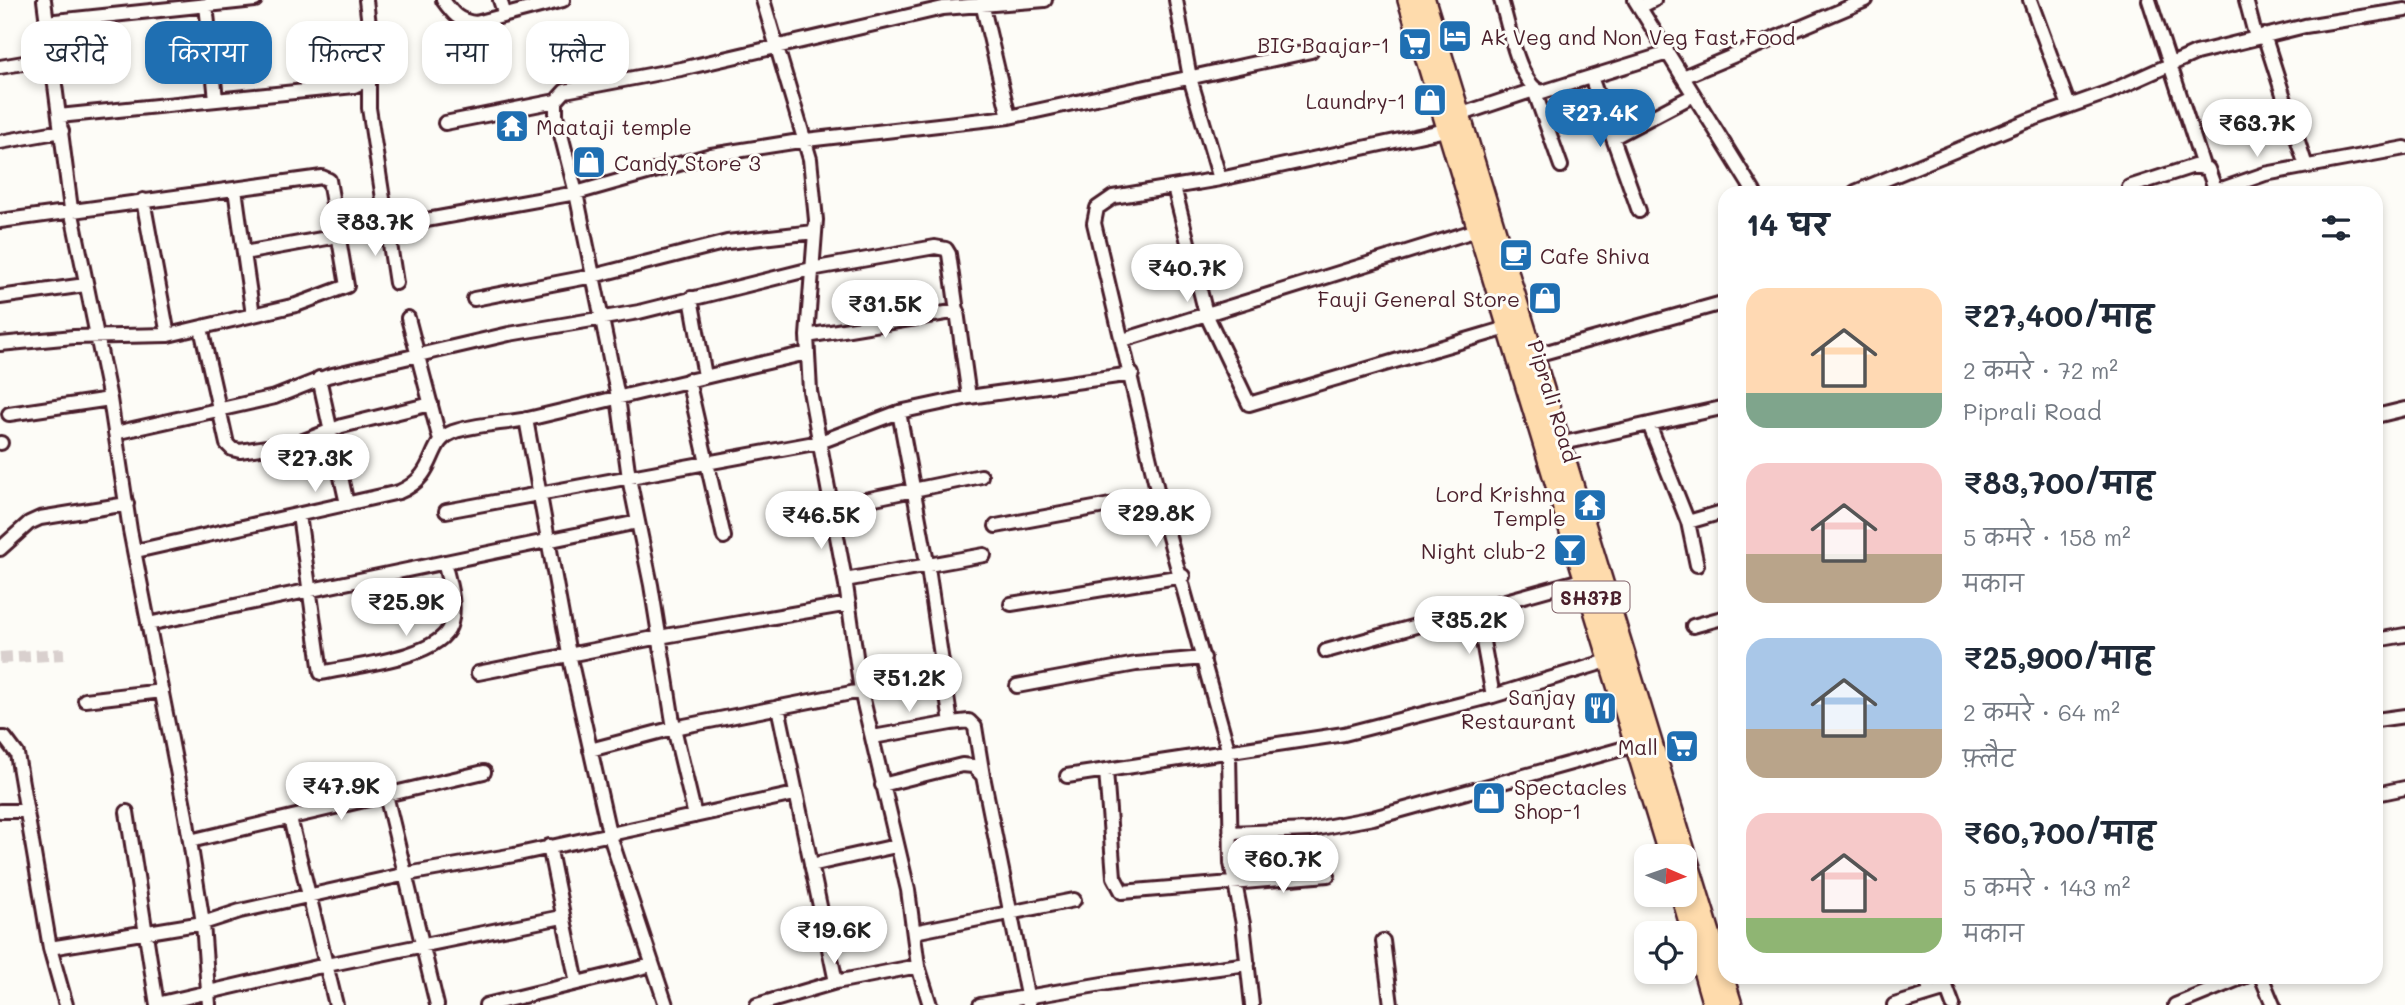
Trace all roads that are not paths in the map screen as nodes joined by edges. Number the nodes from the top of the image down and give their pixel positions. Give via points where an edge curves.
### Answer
1 (44, 0) edge
2 (255, 0) edge
3 (366, 0) edge
4 (443, 0) edge
5 (500, 0) edge
6 (563, 0) edge
7 (763, 0) edge
8 (1045, 0) edge
9 (1176, 0) edge
10 (1408, 0) edge
11 (1425, 0) edge
12 (1501, 0) edge
13 (1654, 0) edge
14 (1866, 0) edge
15 (2030, 0) edge
16 (2149, 0) edge
17 (2246, 0) edge
18 (1029, 1) edge
19 (982, 3) junction
20 (1637, 4) edge
21 (206, 5) junction
22 (2405, 10) edge
23 (505, 15) junction
24 (46, 21) edge
25 (55, 21) edge
26 (369, 21) edge
27 (2260, 37) junction
28 (775, 46) junction
29 (1311, 51) dead end
30 (1668, 53) junction
31 (21, 63) edge
32 (2170, 64) junction
33 (0, 67) edge
34 (1591, 77) junction
35 (1683, 77) junction
36 (1191, 78) junction
37 (56, 84) edge
38 (358, 84) edge
39 (369, 84) edge
40 (1534, 90) junction
41 (1694, 95) junction
42 (216, 99) junction
43 (555, 101) junction
44 (2069, 106) junction
45 (60, 116) junction
46 (1009, 117) junction
47 (445, 123) dead end
48 (1452, 123) junction
49 (62, 131) junction
50 (1614, 137) junction
51 (806, 140) junction
52 (0, 142) edge
53 (2405, 148) edge
54 (1561, 166) dead end
55 (2203, 166) junction
56 (2306, 166) junction
57 (1220, 179) junction
58 (1750, 186) edge
59 (1870, 186) edge
60 (2132, 186) edge
61 (2214, 186) edge
62 (2231, 186) edge
63 (1174, 187) junction
64 (235, 189) junction
65 (576, 193) junction
66 (143, 200) junction
67 (71, 209) junction
68 (1639, 211) dead end
69 (0, 221) edge
70 (386, 227) junction
71 (1478, 230) junction
72 (814, 232) junction
73 (337, 236) junction
74 (244, 253) junction
75 (811, 269) junction
76 (593, 276) junction
77 (396, 283) dead end
78 (85, 285) junction
79 (0, 297) edge
80 (474, 299) dead end
81 (691, 299) junction
82 (1718, 304) edge
83 (958, 311) junction
84 (1206, 314) junction
85 (253, 315) junction
86 (408, 318) dead end
87 (602, 318) junction
88 (201, 328) junction
89 (1507, 328) junction
90 (167, 335) junction
91 (95, 336) junction
92 (807, 336) junction
93 (1123, 340) junction
94 (0, 344) edge
95 (807, 353) junction
96 (418, 356) junction
97 (1532, 356) junction
98 (1132, 374) junction
99 (705, 376) junction
100 (319, 378) junction
101 (688, 380) junction
102 (618, 397) junction
103 (969, 397) junction
104 (110, 399) junction
105 (431, 404) junction
106 (1718, 409) edge
107 (219, 410) junction
108 (2405, 410) edge
109 (899, 412) junction
110 (9, 414) dead end
111 (2383, 415) edge
112 (526, 419) junction
113 (1649, 424) junction
114 (331, 430) junction
115 (115, 433) junction
116 (440, 440) junction
117 (820, 442) junction
118 (1559, 444) junction
119 (707, 465) junction
120 (981, 476) dead end
121 (629, 478) junction
122 (912, 491) junction
123 (540, 495) junction
124 (1159, 496) junction
125 (127, 504) junction
126 (347, 504) junction
127 (831, 507) junction
128 (446, 511) dead end
129 (1718, 513) edge
130 (299, 515) junction
131 (638, 522) junction
132 (1688, 522) junction
133 (996, 526) dead end
134 (724, 537) dead end
135 (548, 540) junction
136 (0, 549) edge
137 (135, 551) junction
138 (984, 555) dead end
139 (444, 562) junction
140 (1697, 565) dead end
141 (928, 568) junction
142 (1183, 576) junction
143 (1586, 579) junction
144 (845, 580) junction
145 (309, 590) junction
146 (849, 604) junction
147 (1011, 604) dead end
148 (1477, 609) junction
149 (1718, 619) edge
150 (148, 624) junction
151 (1693, 626) dead end
152 (2405, 635) edge
153 (659, 637) junction
154 (2383, 639) edge
155 (1326, 651) dead end
156 (569, 654) junction
157 (1204, 658) junction
158 (1611, 660) junction
159 (478, 673) dead end
160 (1017, 686) dead end
161 (162, 691) junction
162 (861, 691) junction
163 (1493, 696) junction
164 (85, 699) dead end
165 (778, 707) junction
166 (2405, 716) edge
167 (2383, 719) edge
168 (951, 723) junction
169 (674, 728) junction
170 (873, 737) junction
171 (0, 738) edge
172 (1636, 745) junction
173 (590, 750) junction
174 (1229, 753) junction
175 (1106, 771) junction
176 (485, 772) dead end
177 (983, 776) junction
178 (1067, 776) dead end
179 (882, 785) junction
180 (2405, 788) edge
181 (2383, 793) edge
182 (795, 794) junction
183 (386, 795) junction
184 (0, 811) edge
185 (26, 811) junction
186 (127, 812) dead end
187 (695, 816) junction
188 (290, 818) junction
189 (609, 833) junction
190 (1230, 833) junction
191 (190, 841) junction
192 (1665, 844) edge
193 (549, 846) junction
194 (896, 846) junction
195 (811, 865) junction
196 (407, 874) junction
197 (1328, 875) dead end
198 (1235, 883) junction
199 (309, 897) junction
200 (1074, 900) dead end
201 (1685, 907) edge
202 (1010, 913) junction
203 (562, 917) junction
204 (203, 923) junction
205 (146, 932) junction
206 (914, 932) junction
207 (1384, 941) dead end
208 (424, 945) junction
209 (50, 948) junction
210 (1718, 960) edge
211 (1248, 964) junction
212 (326, 965) junction
213 (653, 965) junction
214 (918, 967) junction
215 (836, 982) junction
216 (577, 984) junction
217 (1726, 984) edge
218 (1928, 984) edge
219 (2226, 984) edge
220 (2264, 984) edge
221 (1931, 993) junction
222 (208, 999) edge
223 (1028, 1001) edge
224 (157, 1004) edge
225 (66, 1005) edge
226 (336, 1005) edge
227 (437, 1005) edge
228 (486, 1005) edge
229 (666, 1005) edge
230 (758, 1005) edge
231 (930, 1005) edge
232 (981, 1005) edge
233 (1252, 1005) edge
234 (1391, 1005) edge
235 (1713, 1005) edge
236 (1732, 1005) edge
237 (1894, 1005) edge
238 (1953, 1005) edge
239 (2175, 1005) edge
240 (2273, 1005) edge

1 - 24 street
2 - 21 street
3 - 26 street
4 - 23 street via 464,22
5 - 23 street
6 - 23 street
7 - 28 street
8 - 18 street
9 - 36 street
10 - 48 main road, Piprali Road / SH37B
11 - 48 main road
12 - 40 street via 1524,76
13 - 20 street
14 - 35 street
15 - 44 street
16 - 32 street
17 - 27 street
18 - 19 street
19 - 28 street
19 - 46 street
20 - 30 street
21 - 25 street
21 - 42 street
22 - 27 street
27 - 32 street via 2196,52
27 - 56 street
28 - 43 street via 565,91
28 - 51 street
29 - 36 street
30 - 34 street
30 - 35 street
31 - 33 street
32 - 44 street
32 - 55 street
34 - 40 street via 1542,92
34 - 50 street
35 - 41 street
36 - 46 street
36 - 57 street
37 - 45 street
38 - 42 street
39 - 70 street
40 - 48 street
40 - 54 street
41 - 50 street
41 - 58 street
42 - 45 street
43 - 47 street
43 - 65 street
44 - 59 street
45 - 49 street
46 - 51 street
48 - 57 street
48 - 71 main road, Piprali Road / SH37B
48 - 97 main road
49 - 52 street
49 - 67 street
50 - 68 street
51 - 65 street via 711,155
51 - 72 street via 815,192
53 - 56 street
55 - 60 street
55 - 61 street
56 - 62 street
57 - 63 street
63 - 84 street
63 - 93 street via 1113,197 1097,208 1094,222
64 - 66 street
64 - 73 street via 322,177 329,180
64 - 74 street
65 - 70 street
65 - 76 street
66 - 67 street
66 - 90 street
67 - 69 street
67 - 78 street
70 - 73 street
70 - 77 street
71 - 84 street
71 - 89 main road, Piprali Road / SH37B
72 - 75 street
72 - 76 street via 727,242
73 - 74 street
73 - 85 street via 347,286
74 - 85 street
75 - 81 street
75 - 83 street via 934,247 946,249
75 - 92 street
76 - 80 street
76 - 87 street
78 - 79 street
78 - 91 street
81 - 87 street
81 - 99 street
82 - 97 street
83 - 92 street
83 - 103 street
84 - 89 street via 1249,404
84 - 93 street
85 - 88 street
86 - 96 street
87 - 96 street
87 - 102 street
88 - 90 street
88 - 107 street
89 - 143 main road, Piprali Road / SH37B
90 - 91 street
91 - 94 street
91 - 104 street
92 - 95 street
93 - 98 street
95 - 99 street
95 - 117 street
96 - 100 street
96 - 105 street
97 - 118 main road
98 - 103 street
98 - 124 street
99 - 101 street
100 - 107 street via 294,391
100 - 114 street
101 - 102 street
101 - 119 street
102 - 112 street
102 - 121 street
103 - 109 street
104 - 110 street
104 - 115 street
105 - 114 street
105 - 116 street
106 - 113 street
107 - 114 street via 227,444 240,451 301,442
107 - 115 street
108 - 111 street
109 - 117 street
109 - 122 street
112 - 116 street via 455,431
112 - 123 street
113 - 118 street
113 - 132 street
114 - 126 street
115 - 125 street
116 - 126 street via 427,473 415,485
117 - 119 street
117 - 127 street
118 - 210 main road
119 - 121 street
119 - 134 street
120 - 122 street
121 - 123 street
121 - 131 street
122 - 127 street
122 - 141 street
123 - 128 street
123 - 135 street
124 - 133 street
124 - 142 street
125 - 136 street via 40,518
125 - 137 street
126 - 130 street
127 - 144 street
129 - 132 street
130 - 137 street
130 - 145 street
131 - 135 street
131 - 153 street
132 - 140 street
135 - 139 street
135 - 156 street
137 - 150 street
138 - 141 street
139 - 145 street
139 - 145 street via 452,607 444,638 414,653 321,673
141 - 144 street
141 - 168 street
142 - 147 street
142 - 157 street
143 - 148 street
143 - 158 main road, Piprali Road / SH37B
144 - 146 street
145 - 150 street
146 - 153 street
146 - 162 street
148 - 155 street
148 - 163 street
149 - 151 street
150 - 161 street
152 - 154 street
153 - 156 street
153 - 169 street
156 - 159 street
156 - 173 street
157 - 160 street via 1136,664
157 - 174 street
158 - 163 street
158 - 172 main road, Piprali Road / SH37B
161 - 164 street
161 - 191 street
162 - 165 street
162 - 170 street
163 - 174 street via 1344,734
165 - 169 street
165 - 182 street
166 - 167 street
168 - 170 street
168 - 177 street via 968,721 975,727
169 - 173 street
169 - 187 street
170 - 179 street
171 - 185 street via 17,754
172 - 190 street via 1373,818 1309,830
172 - 192 main road, Piprali Road / SH37B
173 - 189 street
174 - 175 street
174 - 190 street
175 - 178 street
175 - 198 street via 1114,877 1122,892
176 - 183 street
177 - 179 street via 973,766 962,765
177 - 202 street
179 - 194 street
180 - 181 street
182 - 187 street
182 - 195 street
183 - 188 street
183 - 196 street
184 - 185 street
185 - 209 street
186 - 205 street
187 - 189 street
188 - 191 street
188 - 199 street
189 - 193 street
189 - 213 street
190 - 198 street
191 - 204 street
193 - 196 street
193 - 203 street
194 - 195 street
194 - 206 street
195 - 215 street
196 - 199 street
196 - 208 street
197 - 198 street
198 - 211 street
199 - 204 street
199 - 212 street
200 - 202 street
201 - 235 main road
202 - 206 street
202 - 223 street
203 - 208 street
203 - 216 street
204 - 205 street
204 - 222 street
205 - 209 street
205 - 224 street
206 - 214 street
207 - 234 street
208 - 212 street
208 - 227 street
209 - 225 street
211 - 223 street
211 - 233 street
212 - 222 street
212 - 226 street
213 - 216 street
213 - 229 street
214 - 215 street
214 - 231 street
215 - 230 street
216 - 228 street
217 - 236 main road
218 - 221 street
219 - 239 street
220 - 240 street
221 - 237 street
221 - 238 street via 1947,989
222 - 224 street
223 - 232 street

